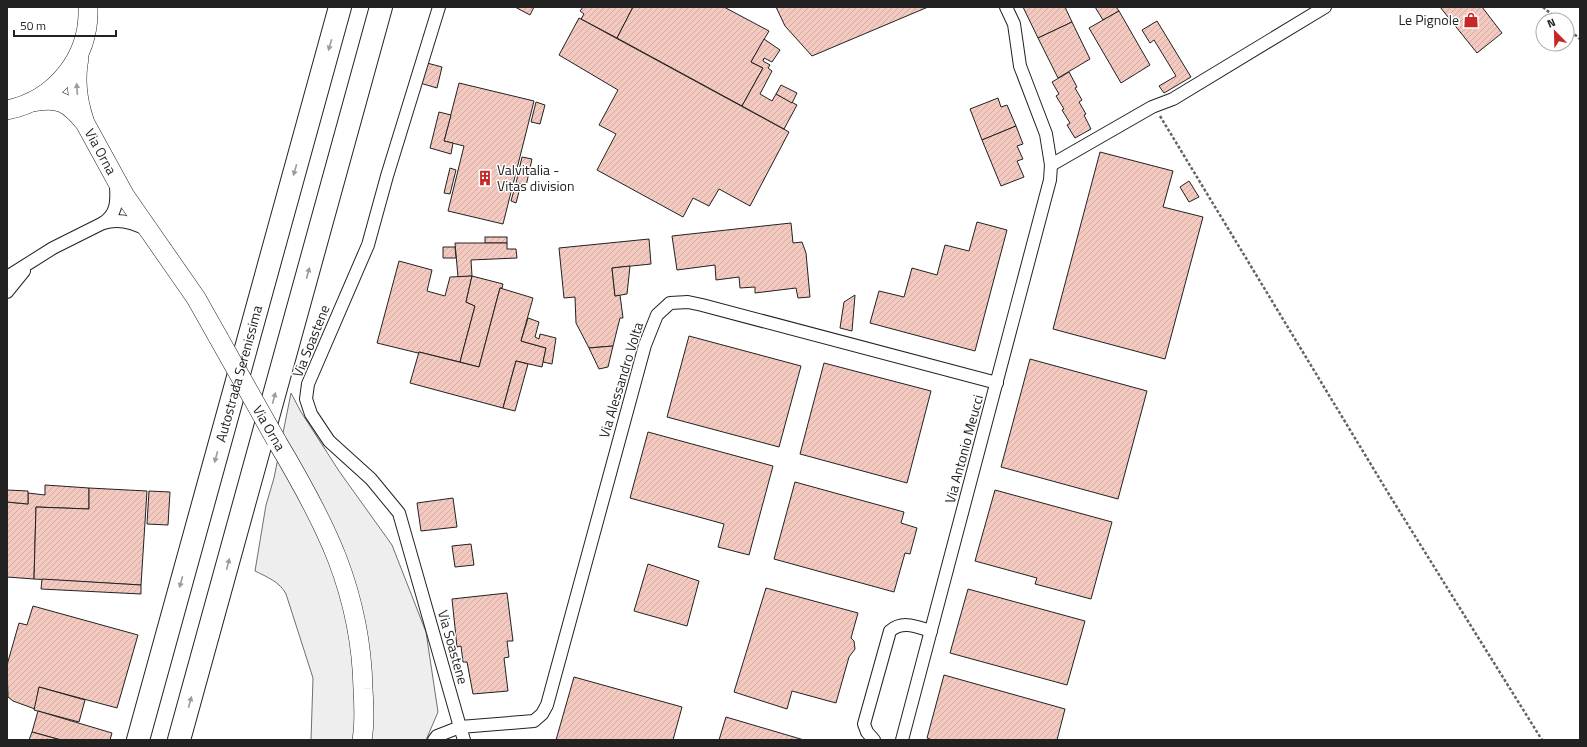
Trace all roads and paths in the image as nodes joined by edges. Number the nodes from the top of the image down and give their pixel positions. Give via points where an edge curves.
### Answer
1 (88, 7) edge
2 (340, 7) edge
3 (381, 7) edge
4 (439, 7) edge
5 (1006, 7) edge
6 (1325, 7) edge
7 (79, 55) junction
8 (32, 102) junction
9 (1152, 107) junction
10 (7, 110) edge
11 (85, 123) junction
12 (1052, 165) junction
13 (114, 176) junction
14 (103, 223) junction
15 (150, 232) junction
16 (39, 256) junction
17 (7, 277) edge
18 (7, 292) edge
19 (997, 383) junction
20 (931, 631) junction
21 (460, 727) junction
22 (138, 740) edge
23 (179, 740) edge
24 (362, 740) edge
25 (434, 740) edge
26 (464, 740) edge
27 (874, 740) edge
28 (902, 740) edge
29 (1542, 740) edge

1 - 7 main road via 86,36
2 -> 22 highway, Autostrada Serenissima
23 -> 3 highway
4 - 21 street, Via Soastene via 368,245 308,384 306,399 311,414 329,441 371,479 399,513
5 - 12 street via 1014,24 1020,66 1046,134
6 - 9 street via 1173,99
7 - 8 main road via 59,82
11 -> 7 main road, Via Orna via 76,86
8 - 10 main road
8 - 11 main road, Via Orna via 51,100 65,103
9 - 12 street
9 - 29 path via 1160,116 1390,496
11 - 13 main road, Via Orna
12 - 19 street, Via Antonio Meucci
13 - 14 street via 116,205 113,215
13 - 15 main road, Via Orna
14 - 15 street via 123,221
14 - 16 street
15 - 24 main road, Via Orna, bridge via 196,298 320,518 338,559 351,597 363,663
16 - 17 street
16 - 18 street
19 - 20 street, Via Antonio Meucci
19 - 21 street, Via Alessandro Volta via 702,305 688,302 670,303 657,315 645,345 547,704 542,714 534,721
20 - 27 street via 900,624 890,631 864,724
20 - 28 street, Via Antonio Meucci
21 - 25 street via 437,736
21 - 26 street, Via Soastene

